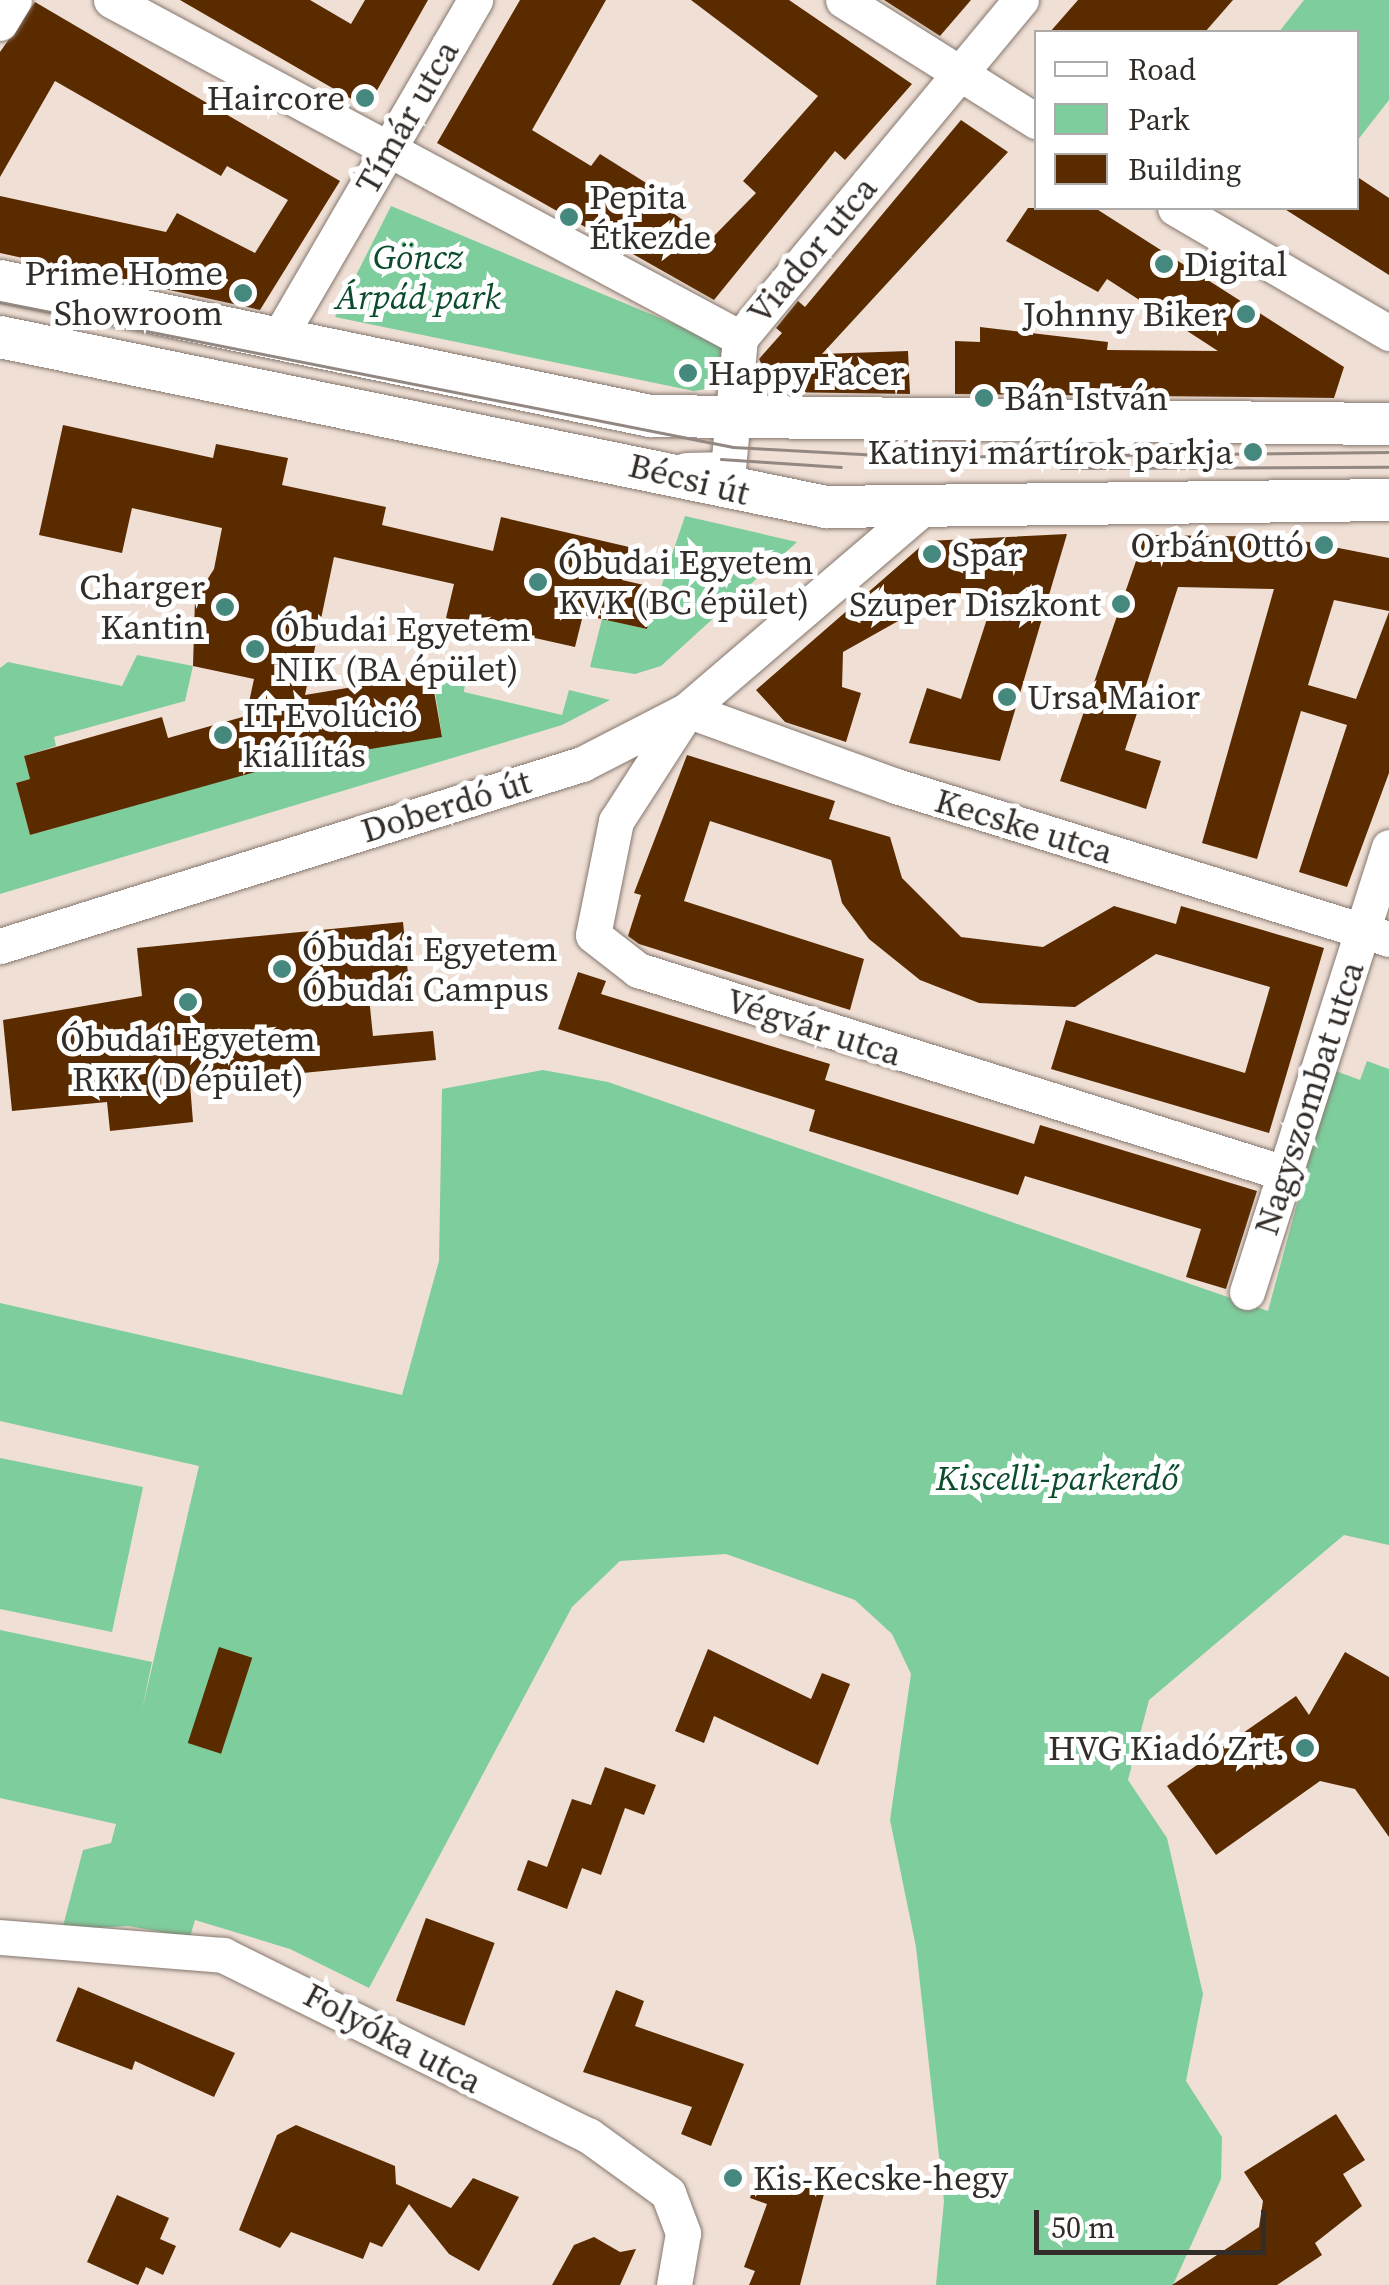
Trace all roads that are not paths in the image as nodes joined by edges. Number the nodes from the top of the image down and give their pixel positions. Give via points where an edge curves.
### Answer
1 (14, 0) edge
2 (110, 0) edge
3 (475, 0) edge
4 (844, 0) edge
5 (1021, 0) edge
6 (0, 23) edge
7 (958, 73) junction
8 (1034, 121) edge
9 (388, 150) junction
10 (1178, 210) edge
11 (0, 281) edge
12 (1389, 333) edge
13 (280, 337) junction
14 (0, 338) edge
15 (740, 338) junction
16 (733, 423) junction
17 (1389, 424) edge
18 (650, 468) junction
19 (1389, 500) edge
20 (925, 506) junction
21 (834, 508) junction
22 (841, 573) junction
23 (687, 710) junction
24 (1389, 846) edge
25 (1377, 935) edge
26 (0, 946) edge
27 (1282, 1172) junction
28 (1247, 1292) dead end
29 (0, 1937) edge
30 (674, 2285) edge

1 - 6 street
2 - 9 street
3 - 9 street, Tímár utca
4 - 7 street
5 - 7 street, Viador utca
7 - 8 street
7 - 15 street, Viador utca
9 - 13 street, Tímár utca
9 - 15 street
10 - 12 street
11 - 13 main road, Bécsi út
13 - 16 main road, Bécsi út via 543,398
14 - 18 main road, Bécsi út
15 - 16 street, Viador utca
16 - 17 main road, Bécsi út
16 - 18 street, Viador utca via 728,469
18 - 21 main road, Bécsi út via 694,487
19 - 20 main road, Bécsi út
20 - 21 main road, Bécsi út
20 - 22 street, Doberdó út
21 - 22 street via 848,552
22 - 23 street, Doberdó út
23 - 25 street, Kecske utca via 896,786
23 - 26 street, Doberdó út via 582,764
23 - 27 street, Végvár utca via 616,820 593,935 608,947 638,970
24 - 25 street, Nagyszombat utca
25 - 27 street, Nagyszombat utca
27 - 28 street, Nagyszombat utca
29 - 30 street, Folyóka utca via 223,1955 588,2135 668,2193 683,2233

